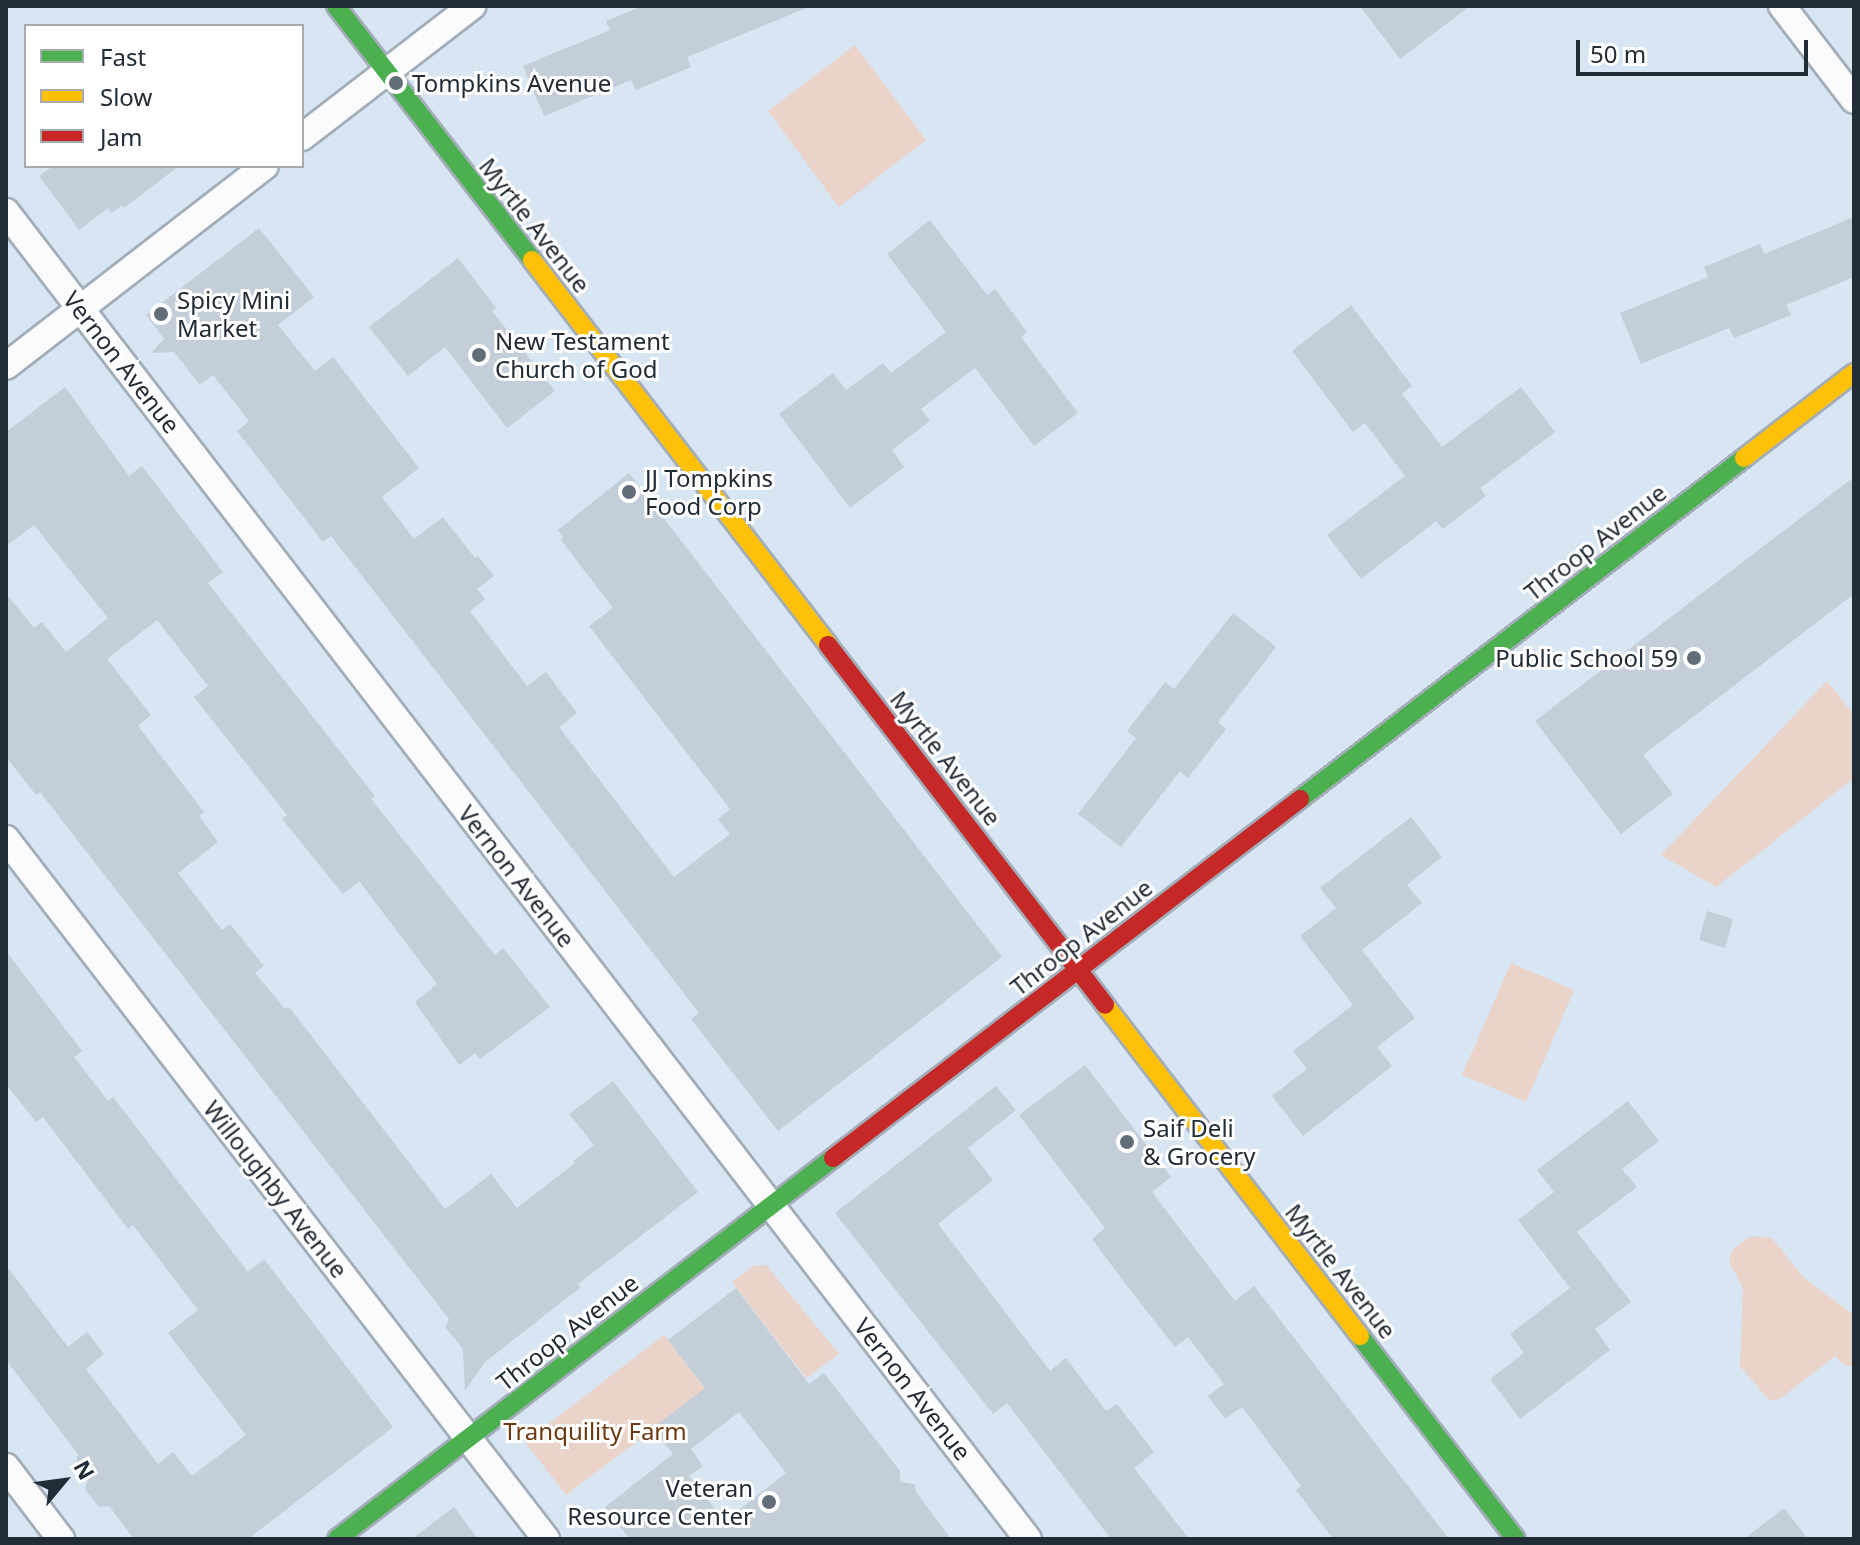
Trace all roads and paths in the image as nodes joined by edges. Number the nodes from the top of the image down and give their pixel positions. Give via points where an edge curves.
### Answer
1 (336, 6) edge
2 (472, 6) edge
3 (1782, 6) edge
4 (386, 71) junction
5 (1854, 100) edge
6 (304, 135) edge
7 (262, 168) edge
8 (6, 212) edge
9 (80, 309) junction
10 (6, 366) edge
11 (1854, 373) edge
12 (6, 839) edge
13 (1078, 970) junction
14 (771, 1206) junction
15 (468, 1439) junction
16 (6, 1467) edge
17 (61, 1539) edge
18 (337, 1539) edge
19 (546, 1539) edge
20 (1028, 1539) edge
21 (1516, 1539) edge

1 - 4 main road, Myrtle Avenue
2 - 4 street
3 - 5 street
4 - 6 street
4 - 13 main road, Myrtle Avenue
7 - 9 street
8 - 9 street, Vernon Avenue
9 - 10 street
9 - 14 street, Vernon Avenue
11 - 13 main road, Throop Avenue
12 - 15 street, Willoughby Avenue
13 - 14 main road, Throop Avenue
13 - 21 main road, Myrtle Avenue
14 - 15 main road, Throop Avenue
14 - 20 street, Vernon Avenue
15 - 18 main road, Throop Avenue
15 - 19 street, Willoughby Avenue
16 - 17 street

